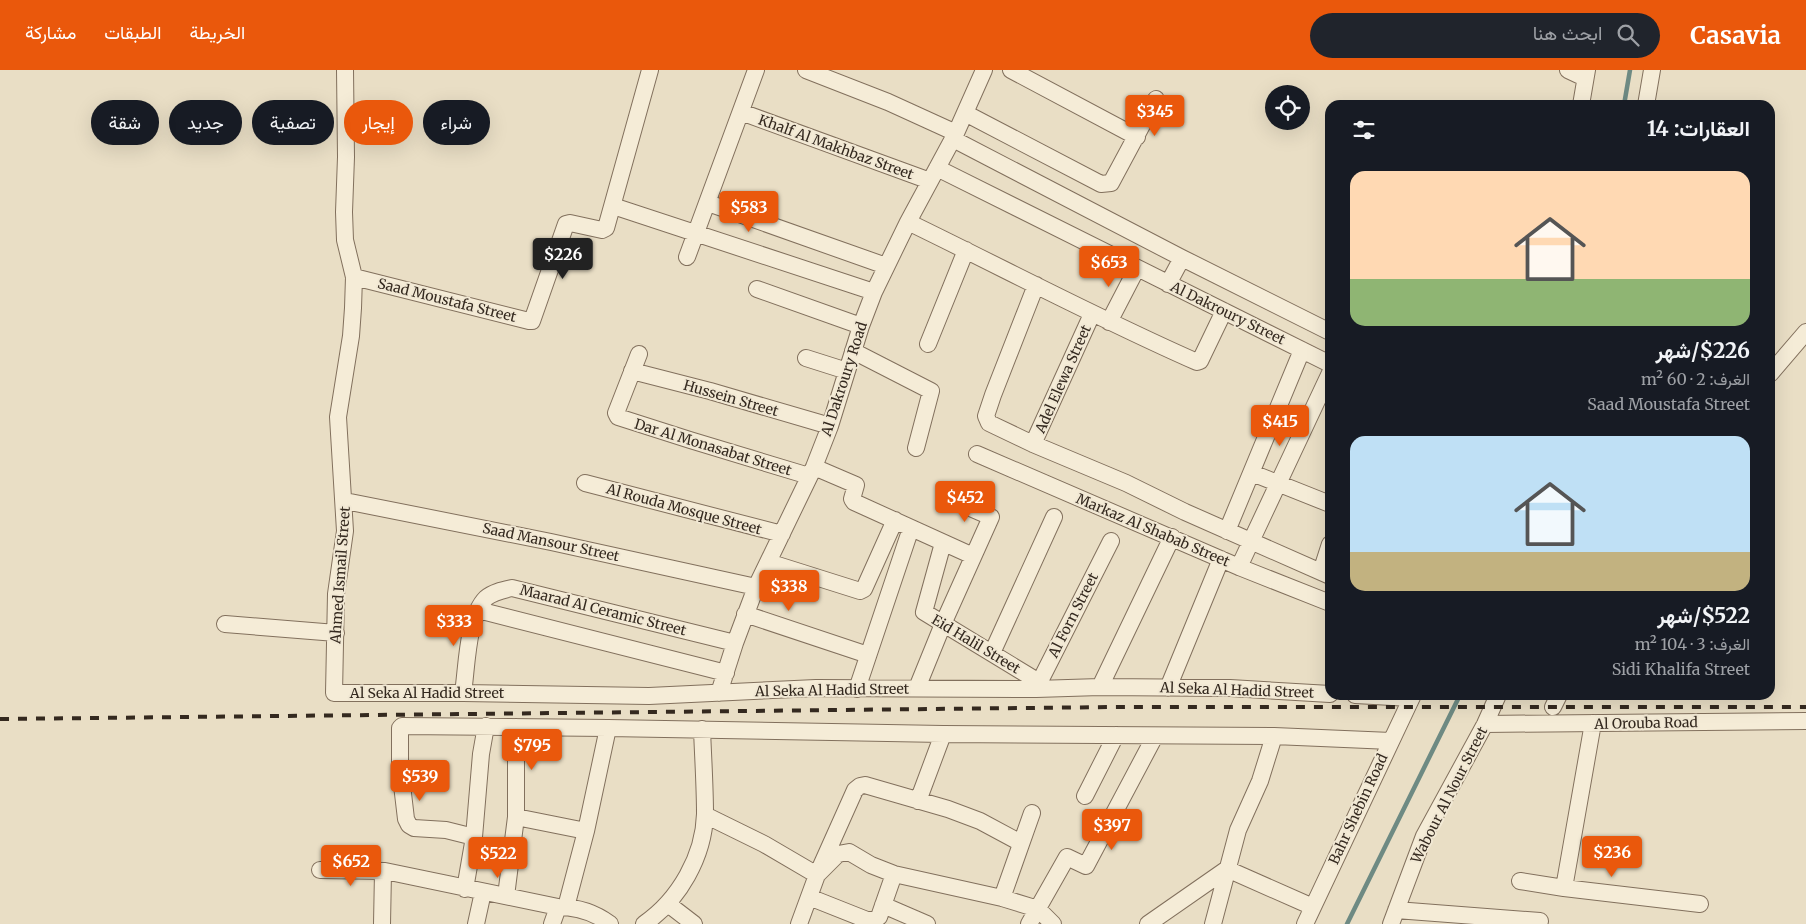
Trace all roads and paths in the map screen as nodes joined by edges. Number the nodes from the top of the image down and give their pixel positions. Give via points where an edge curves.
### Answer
1 (345, 70) edge
2 (650, 70) edge
3 (756, 70) edge
4 (984, 70) edge
5 (1011, 70) edge
6 (1568, 70) edge
7 (1652, 70) edge
8 (816, 72) edge
9 (1586, 74) edge
10 (1156, 99) dead end
11 (1582, 100) edge
12 (1647, 100) edge
13 (741, 112) junction
14 (965, 113) junction
15 (954, 136) junction
16 (1137, 137) junction
17 (934, 175) junction
18 (708, 203) junction
19 (613, 206) junction
20 (908, 222) junction
21 (697, 232) junction
22 (966, 250) junction
23 (687, 257) dead end
24 (1182, 258) junction
25 (886, 266) junction
26 (1137, 268) junction
27 (354, 277) junction
28 (1168, 284) junction
29 (1036, 285) junction
30 (757, 289) dead end
31 (874, 292) junction
32 (1224, 312) junction
33 (1092, 314) junction
34 (1108, 322) junction
35 (861, 326) junction
36 (1325, 330) edge
37 (1806, 332) edge
38 (928, 344) dead end
39 (1302, 350) junction
40 (853, 351) junction
41 (638, 354) dead end
42 (806, 358) dead end
43 (1325, 362) edge
44 (1775, 368) edge
45 (632, 371) junction
46 (848, 371) junction
47 (1325, 384) edge
48 (830, 426) junction
49 (1033, 444) junction
50 (916, 448) dead end
51 (977, 454) dead end
52 (812, 472) junction
53 (1252, 472) junction
54 (585, 484) dead end
55 (1278, 484) junction
56 (952, 500) dead end
57 (345, 501) junction
58 (1325, 502) edge
59 (1054, 516) dead end
60 (895, 520) junction
61 (911, 528) junction
62 (1227, 531) junction
63 (782, 534) junction
64 (1172, 537) junction
65 (1111, 542) dead end
66 (1251, 542) junction
67 (943, 543) junction
68 (973, 556) junction
69 (1221, 559) junction
70 (768, 562) junction
71 (1239, 567) junction
72 (1325, 574) edge
73 (756, 587) junction
74 (1325, 601) edge
75 (478, 610) junction
76 (745, 614) junction
77 (225, 624) dead end
78 (943, 624) junction
79 (336, 632) junction
80 (735, 643) junction
81 (992, 653) junction
82 (868, 655) junction
83 (726, 673) junction
84 (1038, 685) junction
85 (1100, 687) junction
86 (917, 688) junction
87 (1168, 688) junction
88 (857, 689) junction
89 (334, 693) joint
90 (463, 693) junction
91 (719, 693) junction
92 (1325, 694) edge
93 (1410, 700) edge
94 (1496, 700) edge
95 (1806, 721) edge
96 (1593, 723) junction
97 (1485, 724) junction
98 (486, 726) junction
99 (516, 727) junction
100 (608, 728) junction
101 (702, 729) junction
102 (943, 734) junction
103 (1116, 735) junction
104 (1155, 736) junction
105 (1274, 736) junction
106 (1390, 741) junction
107 (1085, 796) dead end
108 (918, 801) junction
109 (1032, 813) dead end
110 (516, 816) junction
111 (705, 816) junction
112 (586, 830) junction
113 (474, 837) junction
114 (1020, 843) junction
115 (1227, 869) junction
116 (320, 870) dead end
117 (382, 872) junction
118 (894, 874) junction
119 (818, 875) junction
120 (1520, 881) dead end
121 (1564, 888) junction
122 (466, 889) junction
123 (483, 892) junction
124 (506, 896) junction
125 (809, 897) junction
126 (1002, 898) junction
127 (668, 904) junction
128 (1700, 904) dead end
129 (883, 905) junction
130 (562, 907) junction
131 (1313, 907) junction
132 (1038, 909) junction
133 (1394, 917) edge
134 (853, 919) edge
135 (1540, 921) dead end
136 (382, 924) edge
137 (476, 924) edge
138 (552, 924) edge
139 (610, 924) edge
140 (644, 924) edge
141 (694, 924) edge
142 (799, 924) edge
143 (927, 924) edge
144 (1029, 924) edge
145 (1053, 924) edge
146 (1148, 924) edge
147 (1213, 924) edge
148 (1305, 924) edge

1 - 27 street, Ahmed Ismail Street via 344,212
2 - 19 street, Saad Moustafa Street
3 - 13 street
4 - 14 street, Al Dakroury Road
5 - 16 street
6 - 9 street
7 - 12 street
8 - 15 street via 888,102
9 - 11 street
10 - 16 street
13 - 17 street, Khalf Al Makhbaz Street
13 - 18 street
14 - 15 street, Al Dakroury Road
14 - 16 street via 1102,184 1111,183
15 - 17 street, Al Dakroury Road
15 - 24 street
17 - 20 street, Al Dakroury Road
17 - 26 street, Al Dakroury Street
18 - 21 street
18 - 25 street
19 - 21 street
19 - 27 street, Saad Moustafa Street via 605,229 566,224 532,321
20 - 22 street
20 - 25 street, Al Dakroury Road
21 - 23 street
21 - 31 street
22 - 29 street
22 - 38 street
24 - 28 street
24 - 36 street
25 - 31 street, Al Dakroury Road
26 - 28 street, Al Dakroury Street
26 - 34 street
27 - 57 street, Ahmed Ismail Street via 351,336 338,417
28 - 32 street, Al Dakroury Street
29 - 33 street
29 - 49 street via 986,416 989,424
30 - 35 street
31 - 35 street, Al Dakroury Road
32 - 34 street via 1199,362
32 - 39 street, Al Dakroury Street
33 - 34 street
33 - 49 street, Adel Elewa Street
35 - 40 street, Al Dakroury Road
37 - 44 street
39 - 43 street, Al Dakroury Street
39 - 53 street
40 - 46 street, Al Dakroury Road
40 - 50 street via 931,391
41 - 45 street
42 - 46 street
45 - 48 street, Hussein Street
45 - 52 street, Dar Al Monasabat Street via 616,413 618,417
46 - 48 street, Al Dakroury Road
47 - 55 street
48 - 52 street, Al Dakroury Road
49 - 62 street
51 - 64 street, Markaz Al Shabab Street
52 - 60 street, Dar Al Monasabat Street via 856,486 853,501
52 - 63 street, Al Dakroury Road
53 - 55 street
53 - 62 street
54 - 63 street, Al Rouda Mosque Street
55 - 58 street
55 - 66 street
56 - 68 street via 991,517
57 - 73 street, Saad Mansour Street
57 - 79 street, Ahmed Ismail Street via 345,530 336,594
59 - 81 street
60 - 61 street
60 - 70 street via 864,589 860,591
61 - 67 street
61 - 82 street
62 - 66 street
63 - 70 street, Al Dakroury Road
64 - 69 street, Markaz Al Shabab Street
64 - 85 street
65 - 84 street, Al Forn Street
66 - 71 street
66 - 72 street
67 - 68 street
67 - 78 street, Eid Halil Street via 923,610
68 - 78 street
69 - 71 street, Markaz Al Shabab Street
69 - 87 street
70 - 73 street, Al Dakroury Road
71 - 74 street, Markaz Al Shabab Street
73 - 76 street, Al Dakroury Road
75 - 80 street, Maarad Al Ceramic Street via 486,598 512,588
75 - 83 street
75 - 90 street via 472,629
76 - 80 street, Al Dakroury Road
76 - 82 street
77 - 79 street
78 - 81 street, Eid Halil Street
78 - 86 street
79 - 89 street, Ahmed Ismail Street
80 - 83 street, Al Dakroury Road
81 - 84 street, Eid Halil Street
82 - 88 street
83 - 91 street, Al Dakroury Road
84 - 85 street, Al Seka Al Hadid Street
84 - 86 street, Al Seka Al Hadid Street
85 - 87 street, Al Seka Al Hadid Street
86 - 88 street, Al Seka Al Hadid Street
87 - 92 street, Al Seka Al Hadid Street
88 - 91 street, Al Seka Al Hadid Street
89 - 90 street, Al Seka Al Hadid Street
90 - 91 street, Al Seka Al Hadid Street via 649,696
93 - 106 street, Bahr Shebin Road
94 - 97 street, Wabour Al Nour Street
95 - 96 street, Al Orouba Road
96 - 97 street, Al Orouba Road
96 - 121 street
97 - 133 street, Wabour Al Nour Street via 1424,836
98 - 99 street
98 - 113 street via 480,754
98 - 113 street via 403,725 400,728 400,768 409,825
99 - 100 street
99 - 110 street
100 - 101 street
100 - 112 street
101 - 102 street
101 - 111 street
102 - 103 street
102 - 108 street
103 - 104 street
103 - 107 street
104 - 105 street
104 - 132 street via 1086,866 1067,857
105 - 106 street
105 - 115 street via 1260,781 1238,830
106 - 131 street, Bahr Shebin Road
108 - 114 street via 980,821
108 - 119 street via 860,786 855,790
109 - 114 street
110 - 112 street
110 - 124 street
111 - 119 street
111 - 127 street via 700,844 688,874
112 - 130 street
113 - 122 street
114 - 126 street
115 - 131 street
115 - 146 street
115 - 147 street
116 - 117 street
117 - 122 street
117 - 136 street
118 - 119 street via 854,854 843,852
118 - 126 street
118 - 129 street
119 - 125 street
120 - 121 street
121 - 128 street
122 - 123 street
123 - 124 street
123 - 137 street
124 - 130 street
125 - 134 street
125 - 142 street
126 - 132 street
127 - 140 street
127 - 141 street
129 - 134 street via 879,917 874,920
129 - 143 street
130 - 138 street
130 - 139 street via 587,911
131 - 148 street, Bahr Shebin Road
132 - 144 street
132 - 145 street
133 - 135 street

